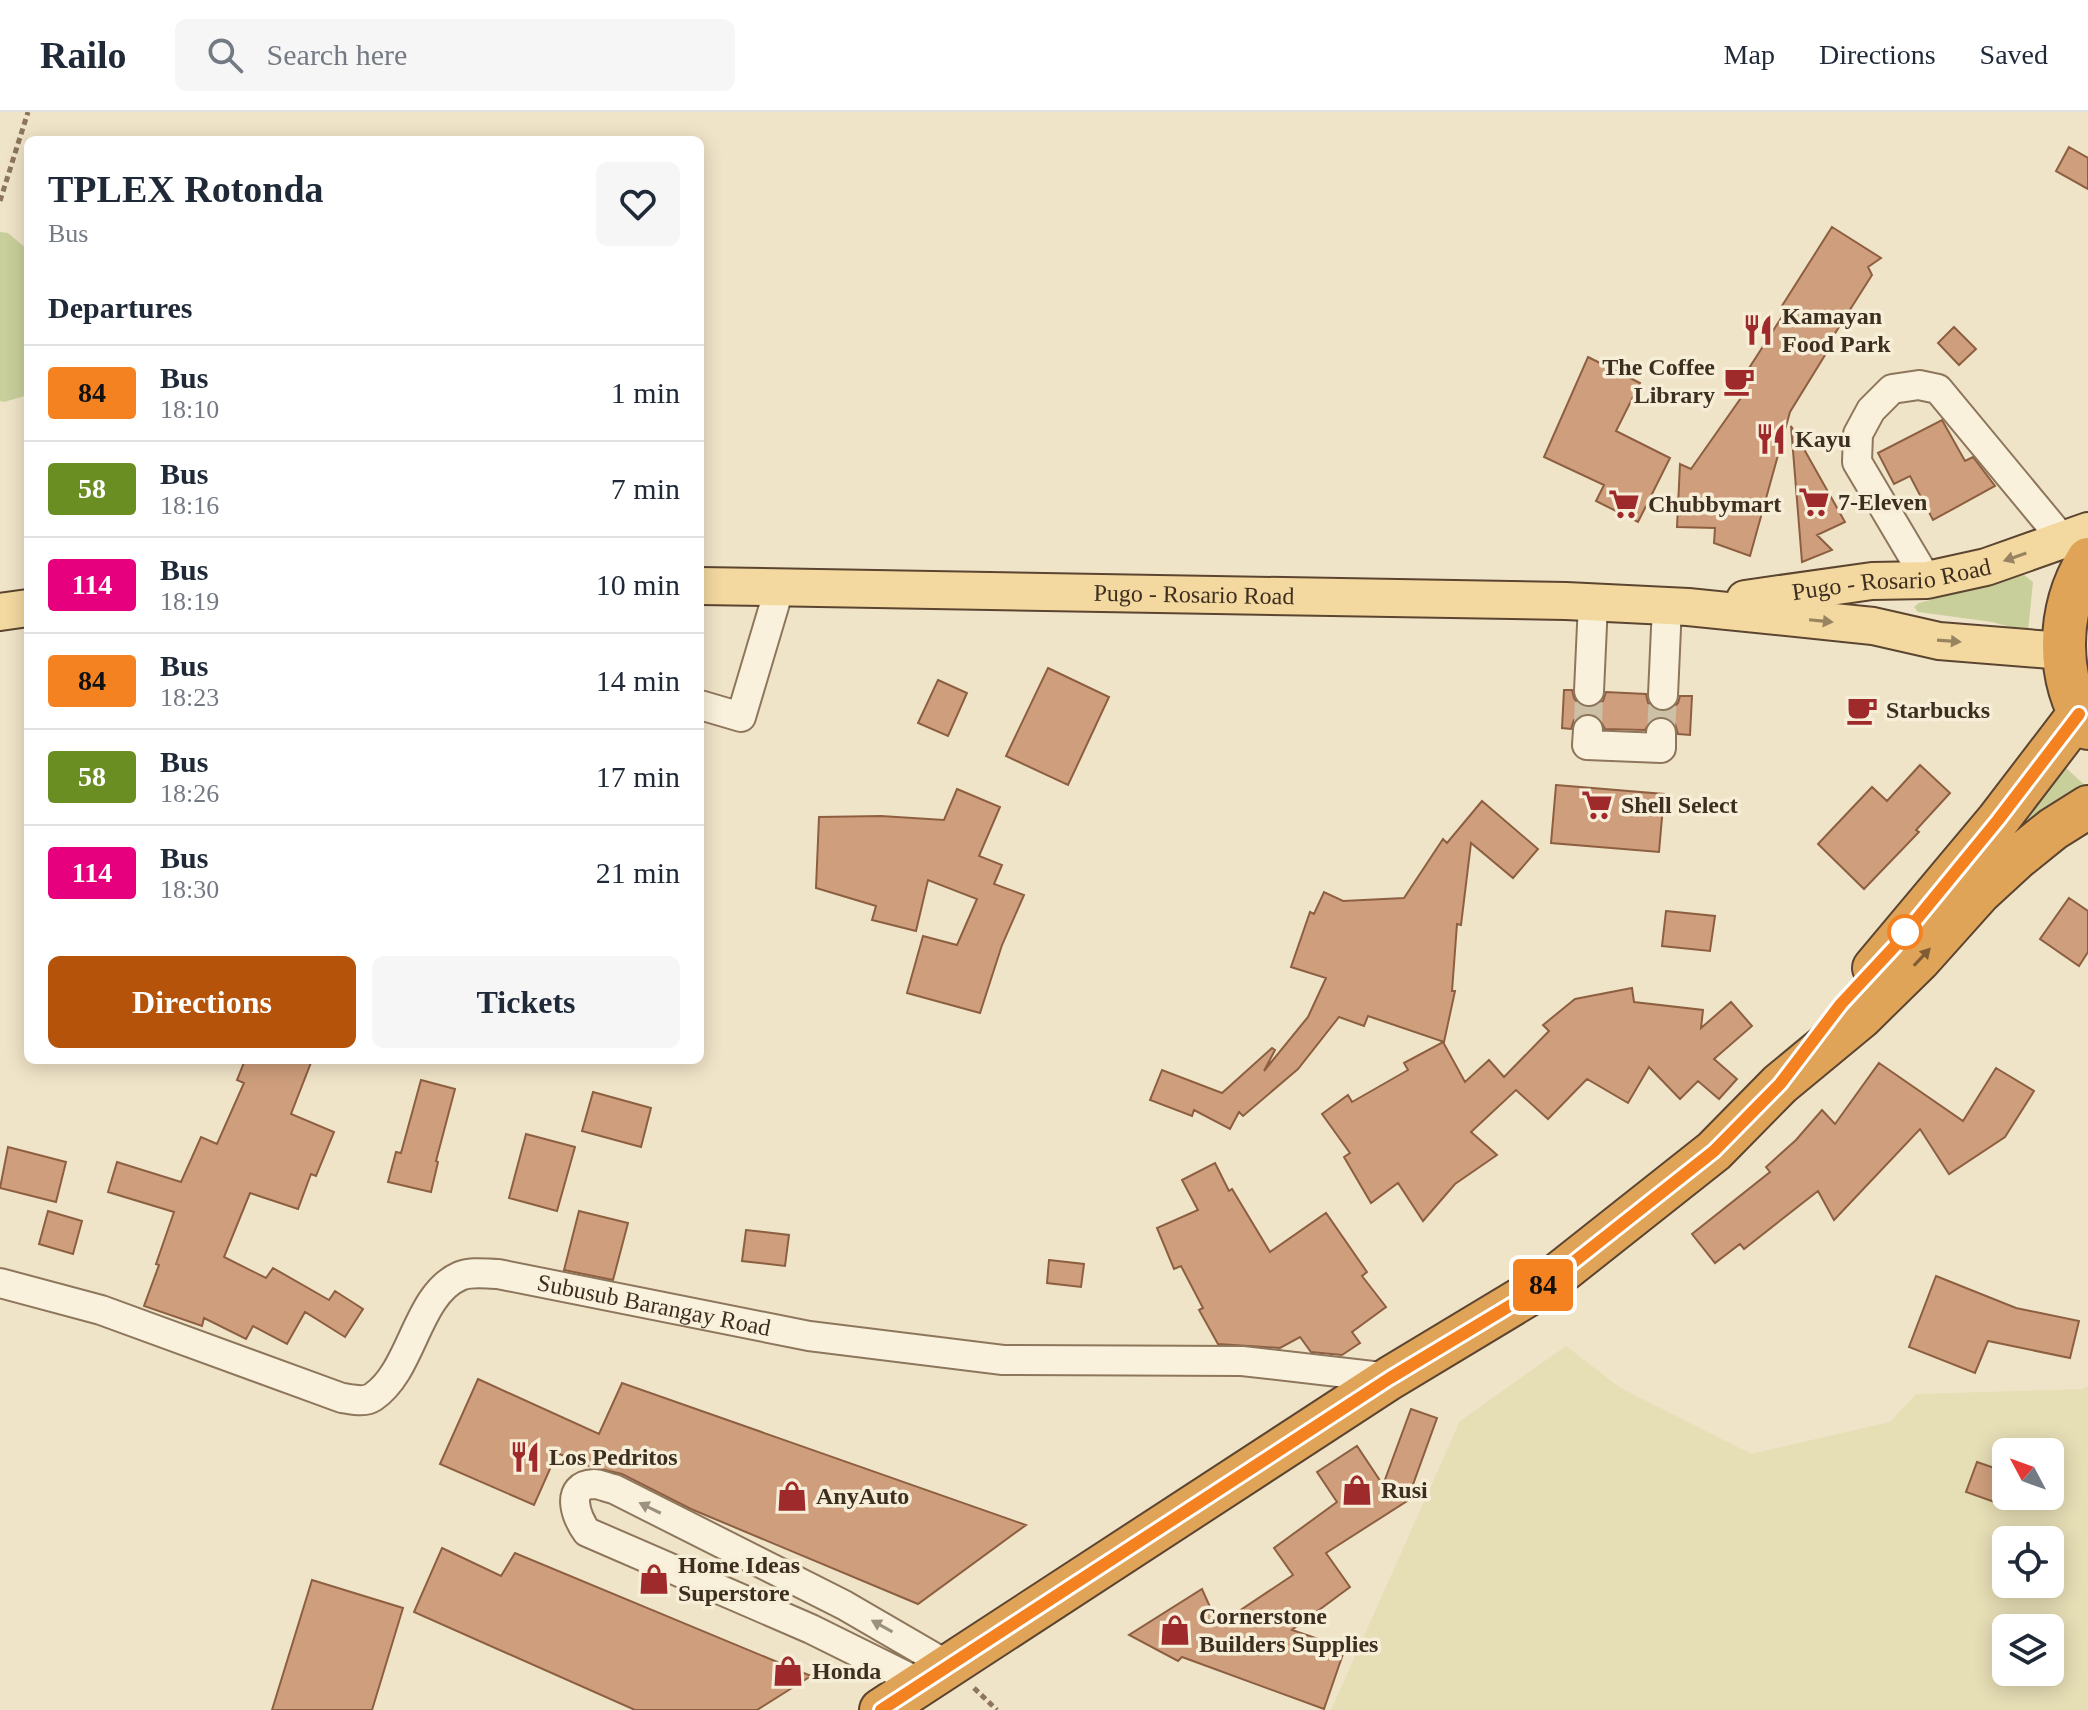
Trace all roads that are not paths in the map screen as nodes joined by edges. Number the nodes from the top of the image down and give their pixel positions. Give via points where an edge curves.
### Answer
1 (2080, 543) edge
2 (1927, 580) junction
3 (704, 586) edge
4 (780, 586) junction
5 (1593, 603) junction
6 (1678, 606) junction
7 (24, 609) edge
8 (0, 612) edge
9 (2063, 651) junction
10 (1589, 691) tunnel mouth
11 (1663, 695) tunnel mouth
12 (704, 706) edge
13 (2083, 721) edge
14 (1588, 730) dead end
15 (1661, 733) dead end
16 (2088, 807) edge
17 (1780, 1084) junction
18 (0, 1283) edge
19 (1390, 1378) junction
20 (936, 1675) junction
21 (881, 1710) edge

1 -> 2 main road, Pugo - Rosario Road
1 - 2 street via 1938,389 1892,389 1871,410 1858,434 1857,462
1 - 9 highway
2 - 6 main road, Pugo - Rosario Road via 1872,581
3 - 4 main road, Pugo - Rosario Road
4 - 5 main road, Pugo - Rosario Road
4 - 12 street via 741,717
5 - 6 main road, Pugo - Rosario Road
5 - 10 street
6 -> 9 main road, Pugo - Rosario Road via 1873,626 1939,641
6 - 11 street
7 - 8 main road
9 - 13 highway via 2068,684
13 - 17 highway via 1841,1004
14 - 15 street via 1587,745 1661,748
17 -> 16 highway via 1861,1017 2017,858
17 - 19 highway via 1714,1151 1546,1284
18 - 19 street, Subusub Barangay Road via 101,1310 342,1398 364,1400 392,1377 440,1291 475,1273 809,1336 1003,1360 1242,1361
19 - 20 highway
20 -> 20 street via 844,1605 614,1489 595,1484 576,1496 573,1507 587,1532 811,1629
20 - 21 highway

